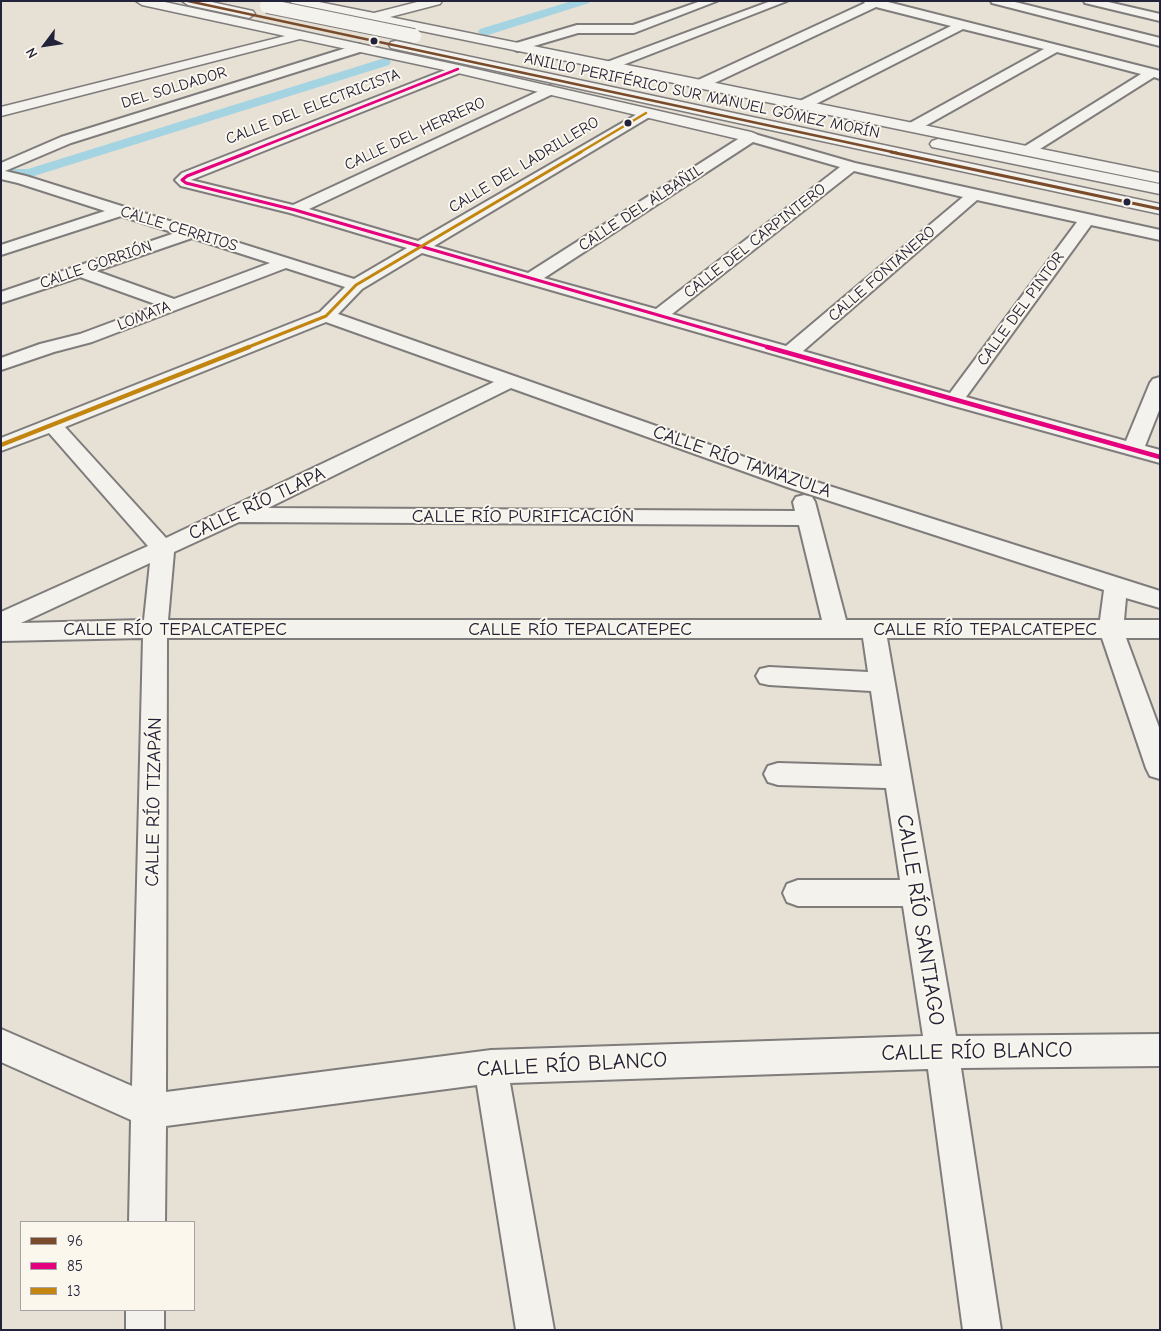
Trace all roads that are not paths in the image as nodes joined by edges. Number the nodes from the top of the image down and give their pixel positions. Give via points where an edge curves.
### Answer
1 (142, 1) edge
2 (188, 1) edge
3 (245, 1) edge
4 (289, 1) edge
5 (295, 1) edge
6 (413, 1) edge
7 (436, 1) edge
8 (712, 1) edge
9 (782, 1) edge
10 (996, 1) edge
11 (1089, 1) edge
12 (1142, 1) edge
13 (874, 2) edge
14 (1127, 10) junction
15 (359, 14) junction
16 (372, 17) junction
17 (1160, 18) edge
18 (237, 21) junction
19 (961, 25) junction
20 (1098, 26) junction
21 (420, 33) junction
22 (294, 34) junction
23 (1160, 42) edge
24 (517, 46) junction
25 (359, 48) junction
26 (1054, 49) junction
27 (610, 65) junction
28 (458, 69) junction
29 (1155, 75) edge
30 (701, 84) junction
31 (550, 90) junction
32 (1, 105) edge
33 (803, 105) junction
34 (1, 112) edge
35 (646, 113) junction
36 (913, 127) junction
37 (752, 137) junction
38 (1027, 151) junction
39 (851, 166) junction
40 (1, 168) edge
41 (1, 175) edge
42 (1160, 178) edge
43 (1022, 181) junction
44 (1160, 189) edge
45 (974, 195) junction
46 (1160, 209) edge
47 (295, 210) junction
48 (120, 211) junction
49 (1088, 218) junction
50 (191, 233) junction
51 (1160, 235) edge
52 (420, 247) junction
53 (1, 250) edge
54 (285, 263) junction
55 (80, 271) junction
56 (530, 280) junction
57 (356, 284) junction
58 (1, 298) edge
59 (173, 304) junction
60 (326, 316) junction
61 (660, 316) junction
62 (791, 352) junction
63 (1, 364) edge
64 (511, 380) junction
65 (1160, 383) edge
66 (954, 400) junction
67 (52, 424) junction
68 (1, 445) edge
69 (1133, 450) junction
70 (1160, 457) edge
71 (798, 483) junction
72 (236, 515) junction
73 (809, 518) junction
74 (163, 548) junction
75 (1116, 586) junction
76 (1160, 600) edge
77 (1, 622) edge
78 (156, 629) junction
79 (1111, 629) junction
80 (1160, 629) edge
81 (836, 630) junction
82 (874, 630) junction
83 (1, 632) edge
84 (769, 676) dead end
85 (882, 682) junction
86 (1160, 768) edge
87 (778, 774) dead end
88 (897, 777) junction
89 (798, 893) dead end
90 (916, 893) junction
91 (1, 1045) edge
92 (1160, 1050) edge
93 (942, 1052) junction
94 (491, 1067) junction
95 (150, 1112) junction
96 (147, 1221) edge
97 (145, 1311) edge
98 (145, 1330) edge
99 (535, 1330) edge
100 (982, 1330) edge

1 - 18 main road
2 - 43 main road, ANILLO PERIFÉRICO SUR MANUEL GÓMEZ MORÍN
3 - 21 main road, ANILLO PERIFÉRICO SUR MANUEL GÓMEZ MORÍN, bridge
4 - 18 main road via 297,8 284,18
5 - 15 main road
6 - 15 main road
7 - 16 main road
8 - 24 street via 634,29 577,29
9 - 27 street
10 - 20 street
11 - 14 street
12 - 14 street
13 - 19 street
13 - 30 street
14 - 17 street
14 - 20 street
15 - 16 main road
15 - 22 main road
16 - 21 main road
16 - 22 main road
18 - 22 main road
19 - 26 street
19 - 33 street
20 - 23 street
21 - 24 main road
21 - 25 main road via 400,28 373,31 356,39
21 - 44 main road, ANILLO PERIFÉRICO SUR MANUEL GÓMEZ MORÍN
22 - 25 main road
22 - 32 main road
22 - 34 main road
24 - 27 main road
25 - 28 main road
25 - 40 street, DEL SOLDADOR via 66,140
26 - 29 street
26 - 36 street
27 - 30 main road
28 - 31 main road
28 - 47 street, CALLE DEL ELECTRICISTA via 182,180
29 - 38 street
30 - 33 main road
31 - 35 main road
31 - 47 street, CALLE DEL HERRERO
33 - 36 main road
35 - 37 main road
35 - 52 street, CALLE DEL LADRILLERO
36 - 38 main road
37 - 39 street
37 - 43 main road via 897,166
37 - 56 street, CALLE DEL ALBAÑIL
38 - 42 main road
39 - 45 street
39 - 61 street, CALLE DEL CARPINTERO
41 - 48 street, CALLE CERRITOS
43 - 46 main road, ANILLO PERIFÉRICO SUR MANUEL GÓMEZ MORÍN
45 - 49 street
45 - 62 street, CALLE FONTANERO
47 - 52 street
48 - 50 street, CALLE CERRITOS
48 - 53 street
49 - 51 street
49 - 66 street, CALLE DEL PINTOR
50 - 54 street, CALLE CERRITOS
50 - 55 street, CALLE GORRIÓN
52 - 56 street
52 - 57 street, CALLE DEL LADRILLERO
54 - 57 street, CALLE CERRITOS
54 - 59 street, LOMATA
55 - 58 street, CALLE GORRIÓN
55 - 59 street
56 - 61 street
57 - 60 street, CALLE DEL LADRILLERO
59 - 63 street, LOMATA via 80,340
60 - 64 street, CALLE RÍO TAMAZULA
60 - 67 street
61 - 62 street
62 - 66 street
64 - 71 street, CALLE RÍO TAMAZULA
64 - 72 street, CALLE RÍO TLAPA
65 - 69 street
66 - 69 street
67 - 68 street
67 - 74 street
69 - 70 street
71 - 73 street
71 - 75 street, CALLE RÍO TAMAZULA
72 - 73 street, CALLE RÍO PURIFICACIÓN
72 - 74 street, CALLE RÍO TLAPA
73 - 81 street
74 - 77 street, CALLE RÍO TLAPA
74 - 78 street, CALLE RÍO TIZAPÁN
75 - 76 street, CALLE RÍO TAMAZULA
75 - 79 street
78 - 81 street, CALLE RÍO TEPALCATEPEC
78 - 83 street, CALLE RÍO TEPALCATEPEC
78 - 95 street, CALLE RÍO TIZAPÁN
79 - 80 street, CALLE RÍO TEPALCATEPEC
79 - 82 street, CALLE RÍO TEPALCATEPEC
79 - 86 street
81 - 82 street, CALLE RÍO TEPALCATEPEC
82 - 85 street, CALLE RÍO SANTIAGO
84 - 85 street
85 - 88 street, CALLE RÍO SANTIAGO
87 - 88 street
88 - 90 street, CALLE RÍO SANTIAGO
89 - 90 street
90 - 93 street, CALLE RÍO SANTIAGO
91 - 95 street
92 - 93 street, CALLE RÍO BLANCO
93 - 94 street, CALLE RÍO BLANCO
93 - 100 street, CALLE RÍO SANTIAGO
94 - 95 street, CALLE RÍO BLANCO
94 - 99 street
95 - 96 street, CALLE RÍO TIZAPÁN
97 - 98 street

